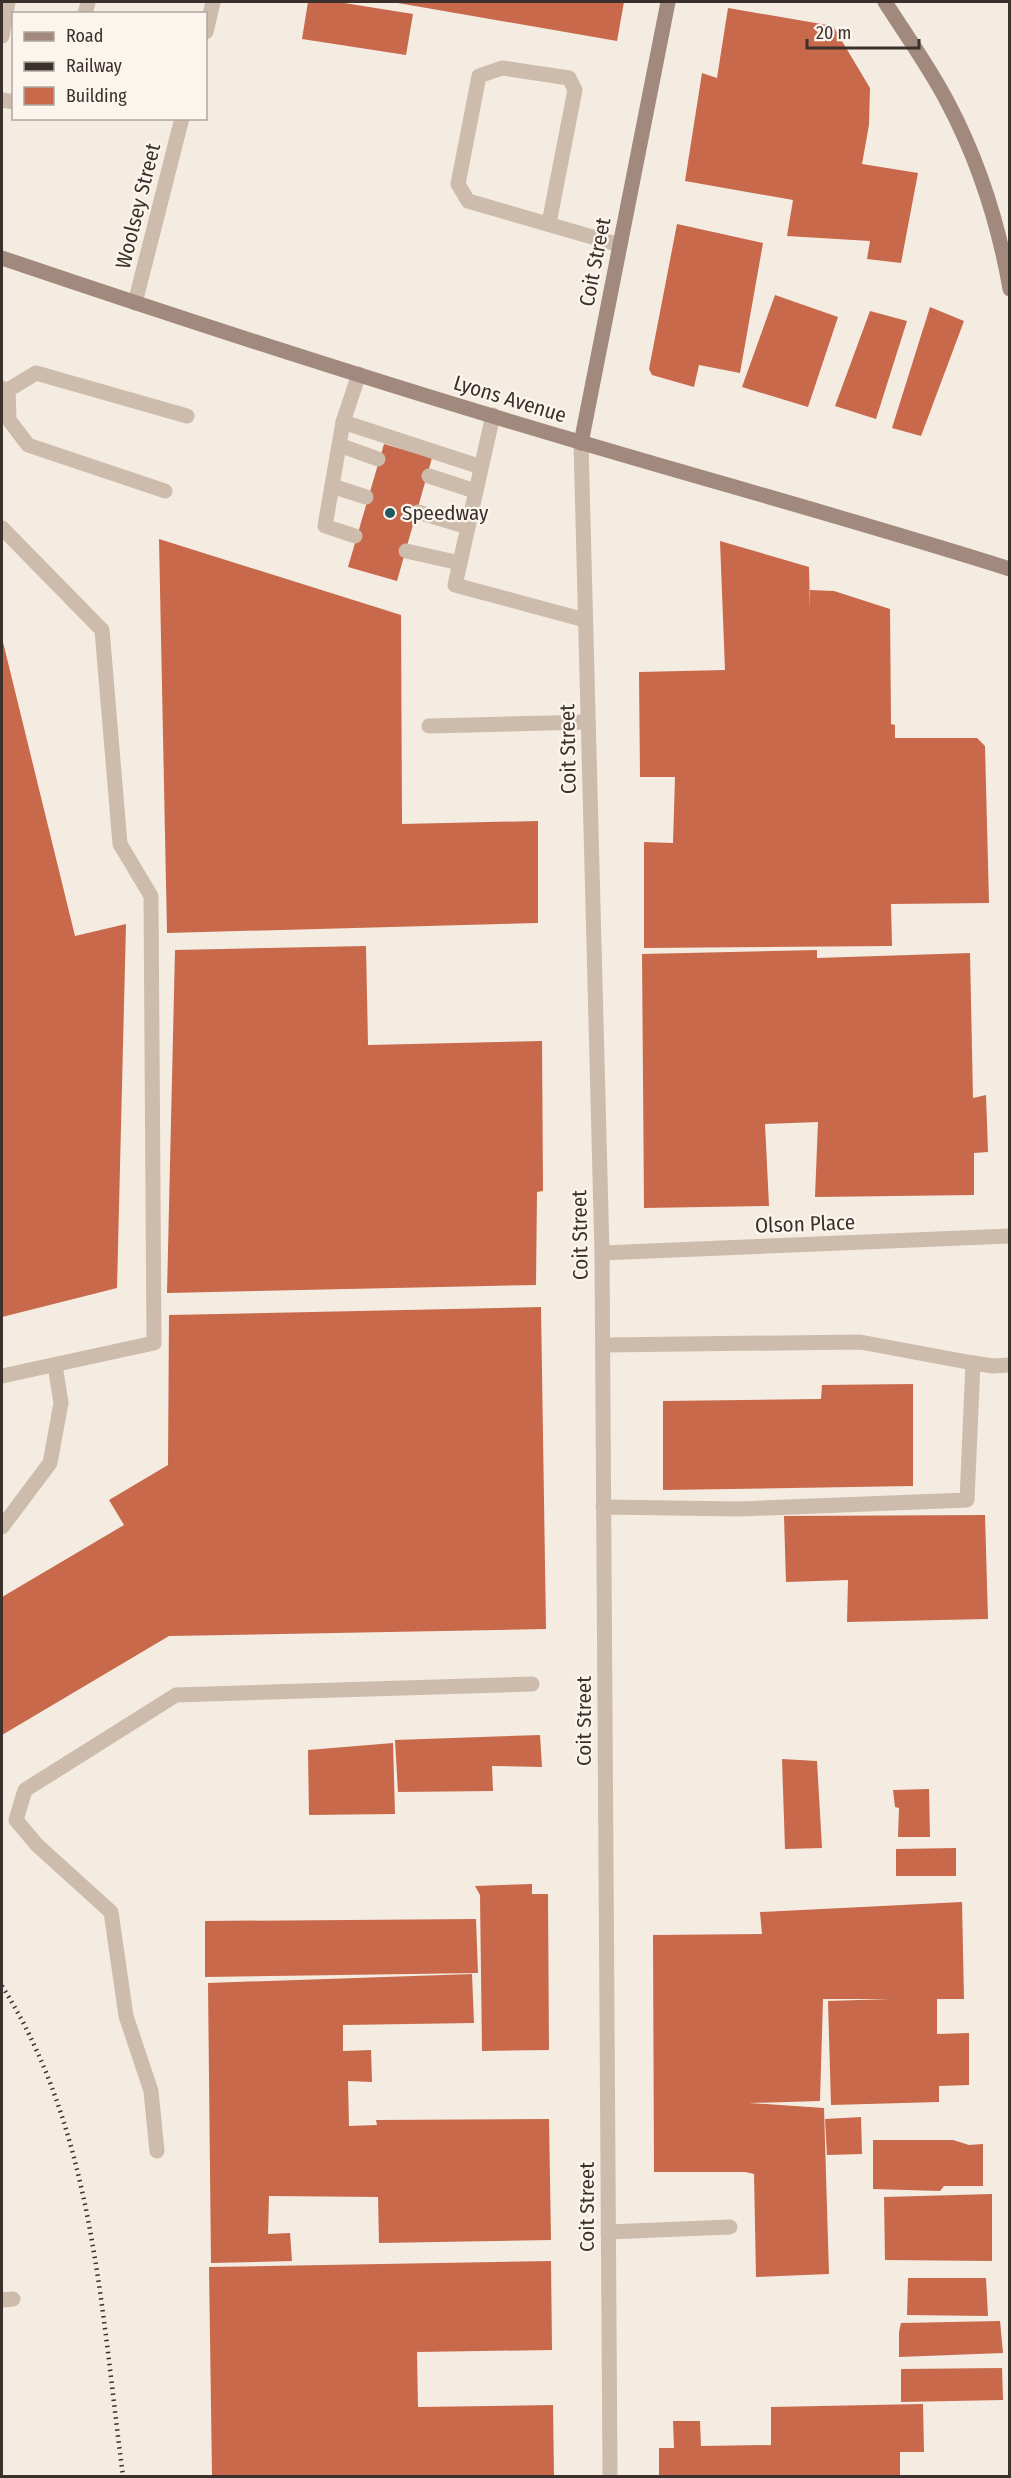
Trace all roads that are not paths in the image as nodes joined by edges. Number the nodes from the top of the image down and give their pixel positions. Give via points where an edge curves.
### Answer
1 (8, 2) edge
2 (213, 2) edge
3 (668, 2) edge
4 (885, 2) edge
5 (207, 28) edge
6 (2, 36) edge
7 (181, 120) edge
8 (549, 224) junction
9 (620, 245) junction
10 (2, 258) edge
11 (1010, 289) edge
12 (135, 303) junction
13 (359, 374) junction
14 (5, 389) edge
15 (493, 415) junction
16 (187, 416) dead end
17 (343, 422) junction
18 (581, 442) junction
19 (339, 445) junction
20 (378, 459) dead end
21 (481, 467) junction
22 (429, 476) dead end
23 (332, 486) junction
24 (165, 491) dead end
25 (475, 491) junction
26 (366, 497) dead end
27 (418, 512) dead end
28 (468, 527) junction
29 (2, 528) edge
30 (355, 536) dead end
31 (406, 551) dead end
32 (460, 563) junction
33 (1010, 569) edge
34 (585, 620) junction
35 (588, 723) junction
36 (429, 726) dead end
37 (1010, 1236) edge
38 (602, 1253) junction
39 (603, 1345) junction
40 (973, 1363) junction
41 (55, 1365) junction
42 (1010, 1365) edge
43 (2, 1376) edge
44 (603, 1507) junction
45 (2, 1527) edge
46 (532, 1683) dead end
47 (9, 1818) edge
48 (157, 2151) dead end
49 (730, 2227) dead end
50 (608, 2232) junction
51 (610, 2476) edge

1 - 6 street
2 - 5 street
3 - 9 main road, Coit Street
4 - 11 main road via 948,103 980,175
7 - 12 street, Woolsey Street
8 - 8 street via 468,201 458,184 479,76 502,68 569,78 575,90
8 - 9 street
9 - 18 main road, Coit Street
10 - 12 main road, Lyons Avenue
12 - 13 main road, Lyons Avenue
13 - 15 main road, Lyons Avenue
13 - 17 street
14 - 16 street via 36,373
14 - 24 street via 9,420 28,444
15 - 18 main road, Lyons Avenue
15 - 21 street
17 - 19 street
17 - 21 street
18 - 33 main road, Lyons Avenue
18 - 34 street, Coit Street
19 - 20 street
19 - 23 street
21 - 25 street
22 - 25 street
23 - 26 street
23 - 30 street via 325,526
25 - 28 street
27 - 28 street
28 - 32 street
29 - 41 street via 102,630 120,844 151,896 154,1343
31 - 32 street
32 - 34 street via 455,585
34 - 35 street, Coit Street
35 - 36 street
35 - 38 street, Coit Street
37 - 38 street, Olson Place
38 - 39 street, Coit Street
39 - 40 street via 860,1342
39 - 44 street, Coit Street
40 - 42 street
40 - 44 street via 967,1500 740,1509
41 - 43 street
41 - 45 street via 61,1403 50,1463
44 - 50 street, Coit Street
46 - 47 street via 176,1695 25,1790
47 - 48 street via 111,1912 126,2016 151,2091
49 - 50 street
50 - 51 street, Coit Street

